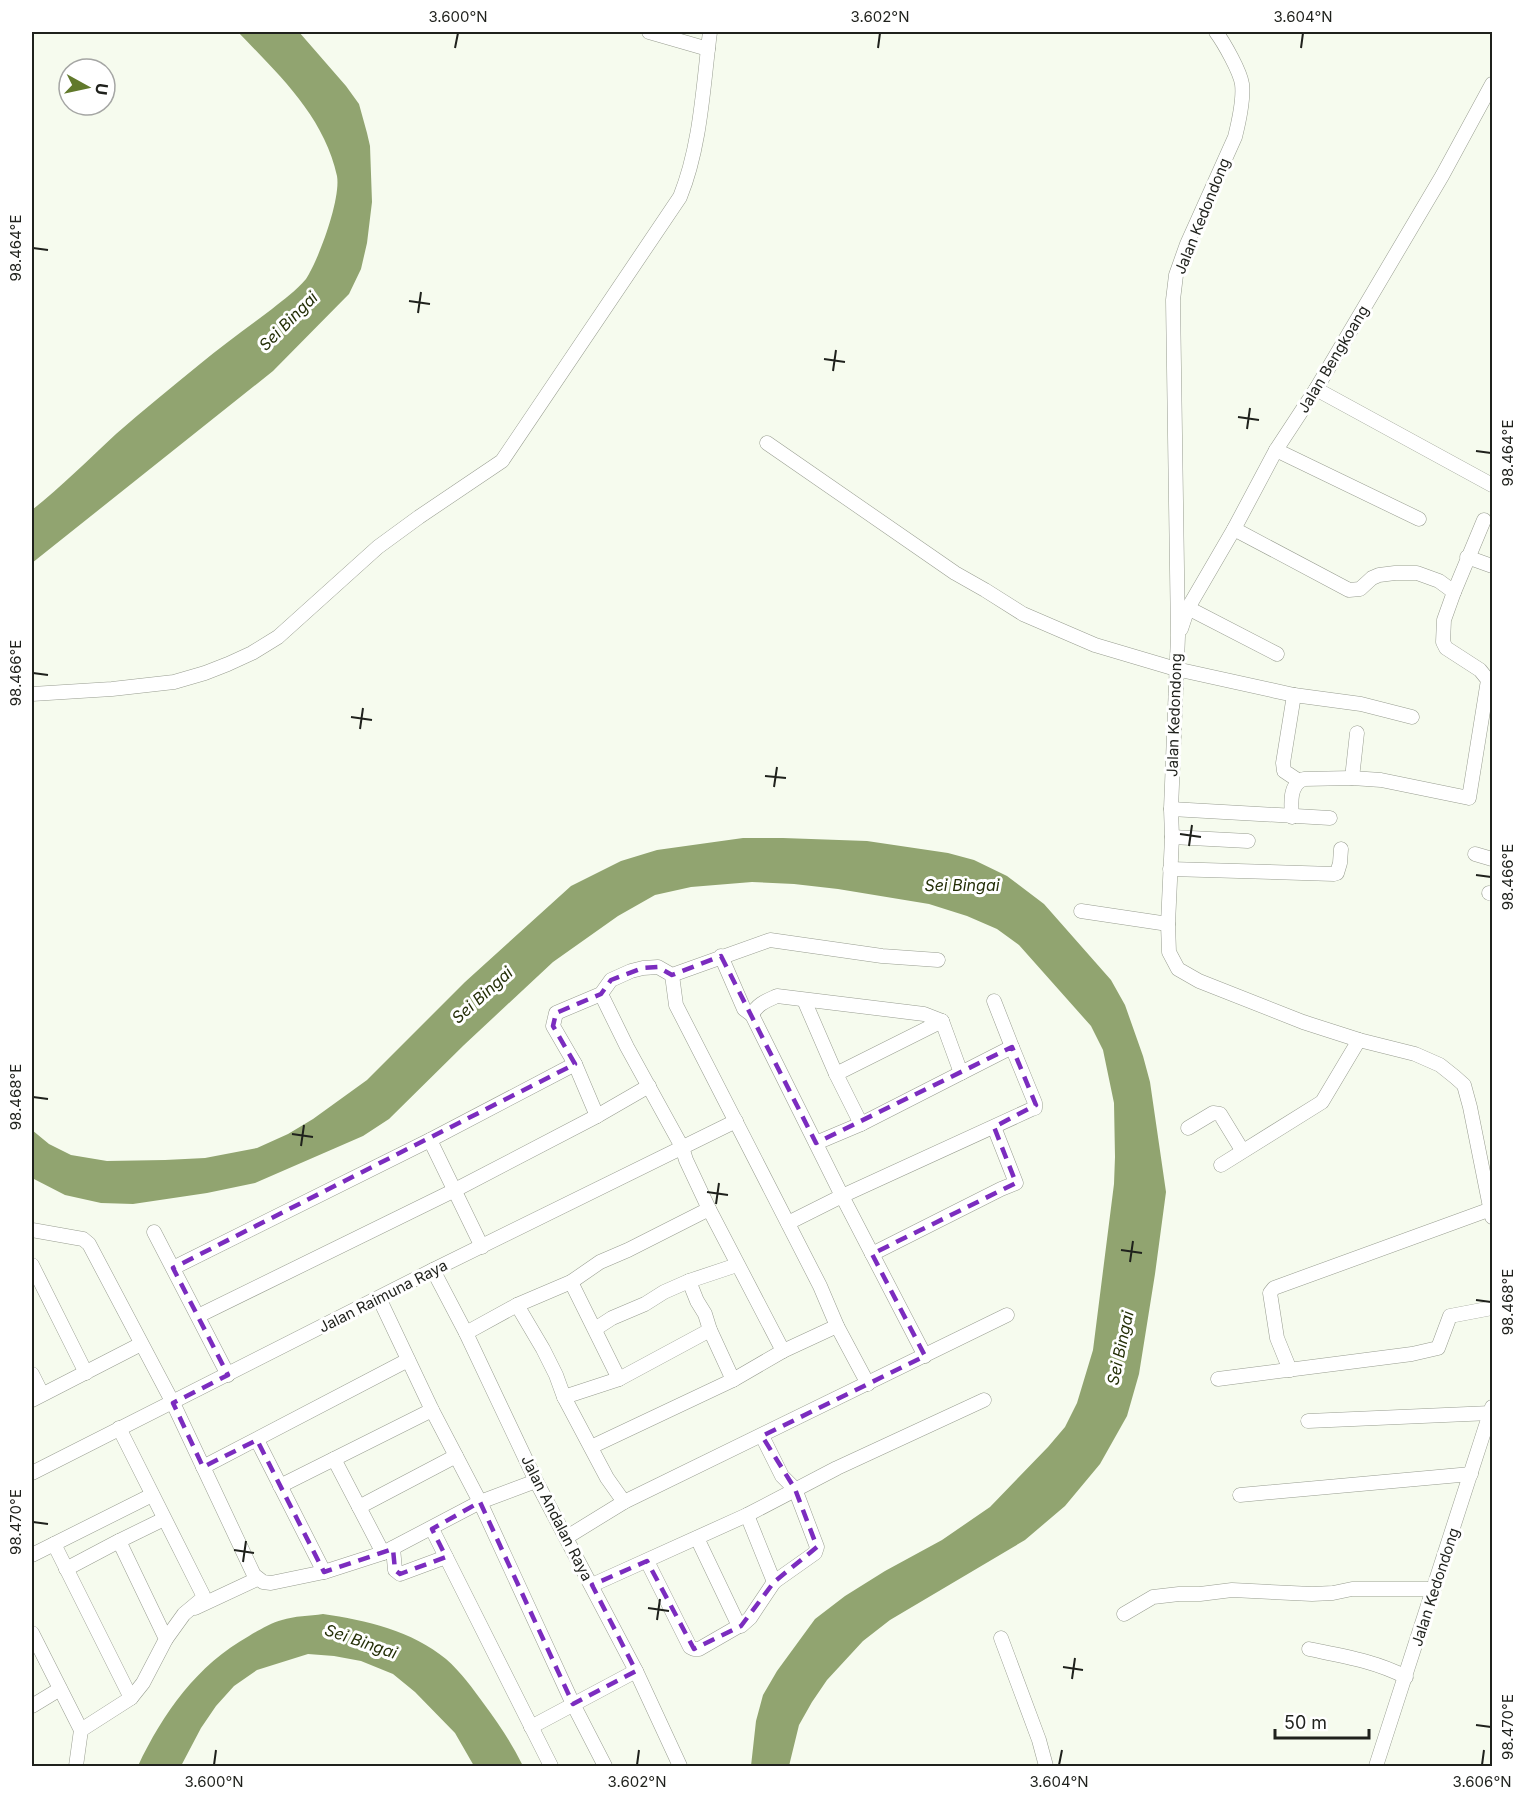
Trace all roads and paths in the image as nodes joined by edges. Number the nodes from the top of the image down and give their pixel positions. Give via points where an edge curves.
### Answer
1 (649, 32) edge
2 (710, 32) edge
3 (1216, 32) edge
4 (708, 49) junction
5 (1492, 84) edge
6 (1316, 389) junction
7 (767, 443) dead end
8 (1276, 450) junction
9 (1492, 485) edge
10 (1419, 519) dead end
11 (1484, 520) dead end
12 (1234, 529) junction
13 (1467, 557) junction
14 (1492, 566) edge
15 (1454, 592) junction
16 (1188, 608) junction
17 (1178, 636) junction
18 (1276, 654) dead end
19 (1176, 669) junction
20 (32, 694) edge
21 (1294, 695) junction
22 (1412, 717) dead end
23 (1357, 733) dead end
24 (1352, 778) junction
25 (1299, 781) junction
26 (1171, 808) junction
27 (1292, 817) junction
28 (1330, 818) dead end
29 (1172, 837) junction
30 (1248, 841) dead end
31 (1341, 849) dead end
32 (1475, 854) dead end
33 (1492, 859) edge
34 (1170, 869) junction
35 (1081, 911) dead end
36 (1168, 924) junction
37 (721, 956) junction
38 (938, 960) dead end
39 (672, 975) junction
40 (602, 994) junction
41 (804, 1000) junction
42 (994, 1001) dead end
43 (752, 1015) junction
44 (942, 1021) junction
45 (1359, 1040) junction
46 (1012, 1047) junction
47 (575, 1064) junction
48 (961, 1073) junction
49 (836, 1074) junction
50 (649, 1086) junction
51 (597, 1116) junction
52 (736, 1121) junction
53 (861, 1124) junction
54 (994, 1127) junction
55 (1188, 1128) dead end
56 (430, 1140) junction
57 (816, 1143) junction
58 (682, 1148) junction
59 (1242, 1150) junction
60 (1221, 1165) dead end
61 (455, 1190) junction
62 (842, 1197) junction
63 (709, 1209) junction
64 (1492, 1213) edge
65 (788, 1223) junction
66 (32, 1230) edge
67 (154, 1232) dead end
68 (482, 1247) junction
69 (872, 1254) junction
70 (32, 1265) edge
71 (737, 1265) junction
72 (173, 1268) junction
73 (433, 1270) junction
74 (689, 1281) junction
75 (571, 1282) junction
76 (380, 1298) junction
77 (517, 1305) junction
78 (1492, 1308) edge
79 (1007, 1315) dead end
80 (198, 1316) junction
81 (837, 1326) junction
82 (595, 1329) junction
83 (710, 1330) junction
84 (466, 1333) junction
85 (141, 1344) junction
86 (783, 1351) junction
87 (925, 1356) junction
88 (408, 1360) junction
89 (1290, 1370) junction
90 (86, 1373) junction
91 (32, 1374) edge
92 (228, 1375) junction
93 (619, 1379) junction
94 (1218, 1379) dead end
95 (733, 1380) junction
96 (868, 1384) junction
97 (37, 1397) edge
98 (564, 1397) junction
99 (984, 1400) dead end
100 (173, 1403) junction
101 (432, 1410) junction
102 (1492, 1410) edge
103 (1308, 1421) dead end
104 (119, 1428) junction
105 (762, 1436) junction
106 (256, 1440) junction
107 (591, 1448) junction
108 (456, 1456) junction
109 (334, 1459) junction
110 (203, 1467) junction
111 (32, 1473) edge
112 (1471, 1474) junction
113 (536, 1481) junction
114 (280, 1486) junction
115 (795, 1489) junction
116 (152, 1495) junction
117 (1240, 1495) dead end
118 (480, 1502) junction
119 (624, 1503) junction
120 (359, 1508) junction
121 (747, 1515) junction
122 (164, 1519) junction
123 (432, 1529) junction
124 (567, 1537) junction
125 (697, 1538) junction
126 (119, 1541) junction
127 (54, 1544) junction
128 (388, 1550) junction
129 (32, 1555) edge
130 (446, 1557) junction
131 (647, 1561) junction
132 (66, 1569) junction
133 (324, 1572) junction
134 (257, 1579) junction
135 (774, 1582) junction
136 (591, 1585) junction
137 (1434, 1589) junction
138 (191, 1610) junction
139 (1124, 1614) dead end
140 (739, 1626) junction
141 (32, 1633) edge
142 (1001, 1638) dead end
143 (165, 1639) junction
144 (1309, 1650) dead end
145 (636, 1671) junction
146 (1406, 1677) junction
147 (60, 1689) junction
148 (131, 1698) junction
149 (573, 1704) junction
150 (32, 1706) edge
151 (531, 1727) junction
152 (81, 1730) junction
153 (76, 1767) edge
154 (551, 1767) edge
155 (605, 1767) edge
156 (680, 1767) edge
157 (1046, 1767) edge
158 (1376, 1767) edge

1 - 4 street
2 - 4 street
3 - 17 street, Jalan Kedondong via 1242,83 1240,118 1187,244 1176,275 1173,300
4 - 20 street via 693,154 681,197 502,460 378,547 278,637 252,653 174,682
5 - 6 street, Jalan Bengkoang
6 - 8 street, Jalan Bengkoang
6 - 9 street
7 - 19 street via 955,573 1023,614 1095,645
8 - 10 street
8 - 12 street, Jalan Bengkoang
11 - 13 street
12 - 15 street via 1349,590 1360,589 1379,575 1417,573
12 - 16 street, Jalan Bengkoang
13 - 14 street
13 - 15 street
15 - 24 street via 1444,620 1443,642 1488,680 1469,798
16 - 17 street, Jalan Bengkoang
16 - 18 street
17 - 19 street, Jalan Kedondong
19 - 21 street
19 - 26 street, Jalan Kedondong
21 - 22 street via 1361,704
21 - 25 street via 1282,763 1284,771
23 - 24 street
24 - 25 street
25 - 27 street via 1291,801
26 - 27 street
26 - 29 street, Jalan Kedondong
27 - 28 street
29 - 30 street
29 - 34 street, Jalan Kedondong
31 - 34 street via 1339,868 1334,874
32 - 33 street
34 - 36 street, Jalan Kedondong
35 - 36 street
36 - 45 street, Jalan Kedondong via 1169,952 1178,969 1303,1022
37 - 38 street via 770,940
37 - 39 street
37 - 43 street via 744,1009
39 - 40 street via 658,967 643,968 611,980
39 - 52 street via 676,1005
40 - 47 street via 556,1013 553,1019 555,1031
40 - 50 street
41 - 43 street via 777,996 755,1008
41 - 44 street via 924,1014
41 - 49 street
42 - 46 street
43 - 57 street
44 - 48 street
44 - 49 street
45 - 59 street via 1322,1102
45 - 64 street, Jalan Kedondong via 1415,1054 1440,1065 1464,1085
46 - 48 street
46 - 54 street via 1035,1106
47 - 51 street
47 - 56 street
48 - 53 street
49 - 53 street
50 - 51 street
50 - 58 street
51 - 61 street
52 - 58 street, Jalan Raimuna Raya
52 - 65 street
53 - 57 street
54 - 62 street
54 - 69 street via 1016,1183
55 - 59 street via 1213,1113 1220,1114
56 - 61 street
56 - 72 street
57 - 62 street
58 - 63 street
58 - 68 street, Jalan Raimuna Raya
59 - 60 street
61 - 68 street
61 - 80 street
62 - 65 street
62 - 69 street
63 - 71 street
63 - 75 street via 600,1262
64 - 89 street via 1274,1288 1270,1293 1277,1338
65 - 81 street
66 - 85 street via 83,1239 89,1244
67 - 72 street
68 - 73 street, Jalan Raimuna Raya
69 - 87 street
70 - 90 street
71 - 74 street
71 - 86 street
72 - 80 street
73 - 76 street, Jalan Raimuna Raya
73 - 84 street, Jalan Andalan Raya
74 - 82 street
74 - 83 street
75 - 77 street
75 - 82 street
76 - 88 street
76 - 92 street, Jalan Raimuna Raya
77 - 84 street
77 - 98 street via 552,1366
78 - 89 street via 1450,1316 1438,1348
79 - 87 street
80 - 92 street
81 - 86 street
81 - 96 street
82 - 93 street
83 - 93 street
83 - 95 street
84 - 113 street, Jalan Andalan Raya
85 - 90 street
85 - 100 street
86 - 95 street
87 - 96 street
88 - 101 street
88 - 106 street
89 - 94 street
90 - 97 street
91 - 97 street
92 - 100 street, Jalan Raimuna Raya
93 - 98 street
95 - 107 street
96 - 105 street
98 - 107 street
99 - 115 street
100 - 104 street, Jalan Raimuna Raya
100 - 110 street
101 - 108 street
101 - 109 street
102 - 103 street
102 - 112 street, Jalan Kedondong
104 - 111 street, Jalan Raimuna Raya
104 - 116 street
105 - 115 street via 783,1476
105 - 119 street
106 - 110 street
106 - 114 street
107 - 119 street
108 - 118 street
108 - 120 street
109 - 114 street
109 - 120 street
110 - 134 street
112 - 117 street
112 - 137 street, Jalan Kedondong
113 - 118 street
113 - 124 street, Jalan Andalan Raya
114 - 133 street
115 - 121 street
115 - 135 street via 817,1547 815,1553
116 - 122 street
116 - 127 street
118 - 123 street
118 - 149 street
119 - 124 street
120 - 128 street
121 - 125 street
121 - 135 street
122 - 126 street
122 - 138 street via 203,1595
123 - 128 street
123 - 130 street
124 - 136 street, Jalan Andalan Raya
125 - 131 street
125 - 140 street
126 - 132 street
126 - 143 street
127 - 129 street
127 - 132 street
128 - 130 street via 400,1574
128 - 133 street
130 - 151 street
131 - 136 street
131 - 140 street via 690,1647 699,1649
132 - 148 street
133 - 134 street via 271,1583
134 - 138 street
135 - 140 street via 750,1618
136 - 145 street, Jalan Andalan Raya
137 - 139 street via 1179,1594 1153,1597
137 - 146 street, Jalan Kedondong
138 - 143 street
141 - 147 street
142 - 157 street
143 - 148 street
144 - 146 street via 1353,1657
145 - 149 street
145 - 156 street, Jalan Andalan Raya
146 - 158 street, Jalan Kedondong
147 - 150 street
147 - 152 street
148 - 152 street
149 - 151 street
149 - 155 street
151 - 154 street
152 - 153 street

